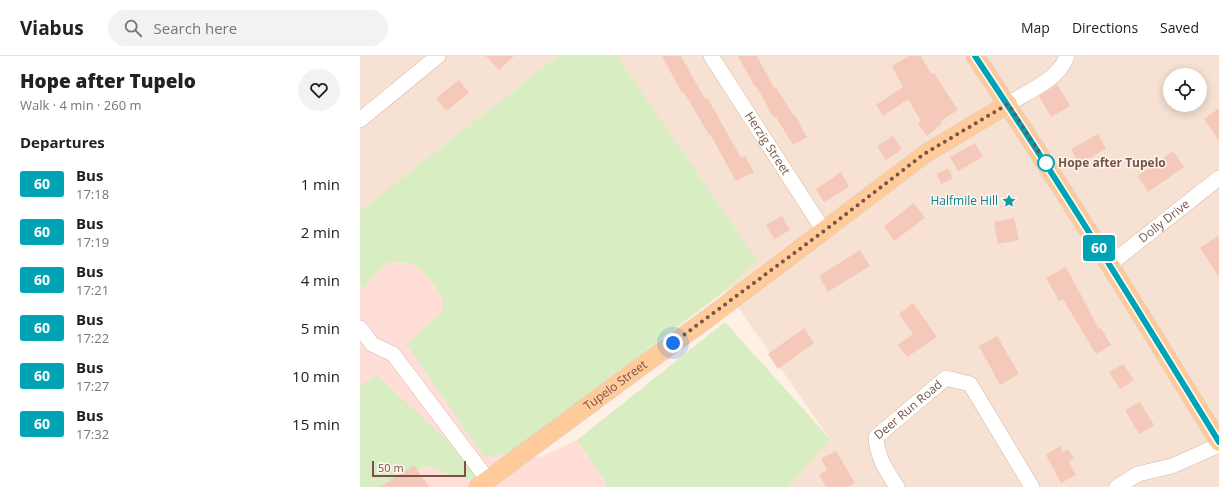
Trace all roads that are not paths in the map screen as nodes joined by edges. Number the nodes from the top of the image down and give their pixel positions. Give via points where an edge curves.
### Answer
1 (438, 56) edge
2 (711, 56) edge
3 (976, 56) edge
4 (1067, 56) edge
5 (1008, 104) junction
6 (360, 120) edge
7 (1219, 178) edge
8 (824, 231) junction
9 (1110, 264) junction
10 (360, 328) edge
11 (1219, 443) edge
12 (483, 483) edge
13 (897, 487) edge
14 (1032, 487) edge
15 (1117, 487) edge

1 - 6 street
2 - 8 street, Herzig Street
3 - 5 main road
4 - 5 street via 1053,77
5 - 8 main road, Tupelo Street via 924,154
5 - 9 main road
7 - 9 street, Dolly Drive
8 - 12 main road, Tupelo Street
9 - 11 main road
10 - 12 street via 372,344 393,354
11 - 15 street via 1172,466 1138,474
13 - 14 street, Deer Run Road via 880,459 876,437 946,378 970,384

